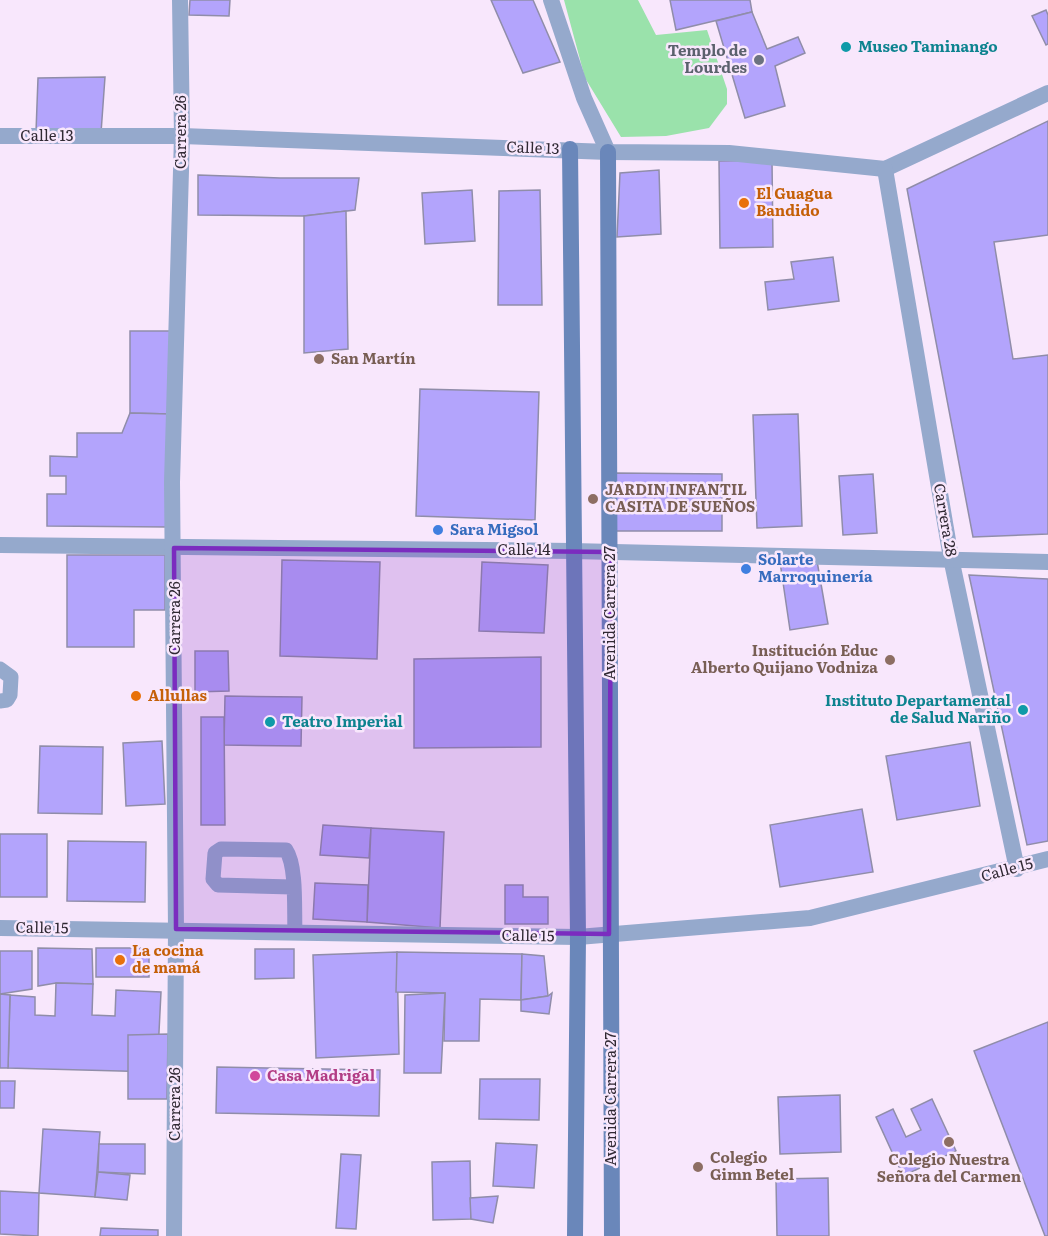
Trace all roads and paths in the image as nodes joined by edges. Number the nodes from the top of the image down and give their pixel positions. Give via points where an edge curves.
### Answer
1 (180, 0) edge
2 (551, 0) edge
3 (1048, 93) edge
4 (0, 136) edge
5 (182, 136) junction
6 (570, 149) junction
7 (608, 152) junction
8 (885, 169) junction
9 (0, 545) edge
10 (174, 548) junction
11 (572, 551) junction
12 (611, 552) junction
13 (951, 558) junction
14 (1048, 562) edge
15 (0, 669) edge
16 (0, 701) edge
17 (1048, 859) edge
18 (1017, 869) junction
19 (292, 887) junction
20 (0, 928) edge
21 (176, 929) junction
22 (295, 932) junction
23 (609, 933) junction
24 (578, 937) junction
25 (174, 1236) edge
26 (575, 1236) edge
27 (612, 1236) edge

1 - 5 street, Carrera 26
2 - 7 street, Avenida Carrera 27 via 584,98
3 - 8 street
4 - 5 street, Calle 13
5 - 6 street, Calle 13
5 - 10 street, Carrera 26 via 172,483
6 - 7 street, Calle 13
6 - 11 main road
7 - 8 street, Calle 13 via 729,153
7 - 12 main road, Avenida Carrera 27
8 - 13 street, Carrera 28
9 - 10 street, Calle 14
10 - 11 street, Calle 14
10 - 21 street, Carrera 26
11 - 12 street, Calle 14
11 - 24 main road
12 - 13 street, Calle 14
12 - 23 main road, Avenida Carrera 27
13 - 14 street, Calle 14
13 - 18 street, Carrera 28
15 - 16 lane via 11,677 10,695
17 - 18 street, Calle 15
18 - 23 street, Calle 15 via 810,918
19 - 19 lane via 291,857 286,850 221,849 214,853 213,879 218,885
19 - 22 lane
20 - 21 street, Calle 15
21 - 22 street, Calle 15
21 - 25 street, Carrera 26
22 - 24 street, Calle 15
23 - 24 street, Calle 15
23 - 27 main road, Avenida Carrera 27
24 - 26 main road

